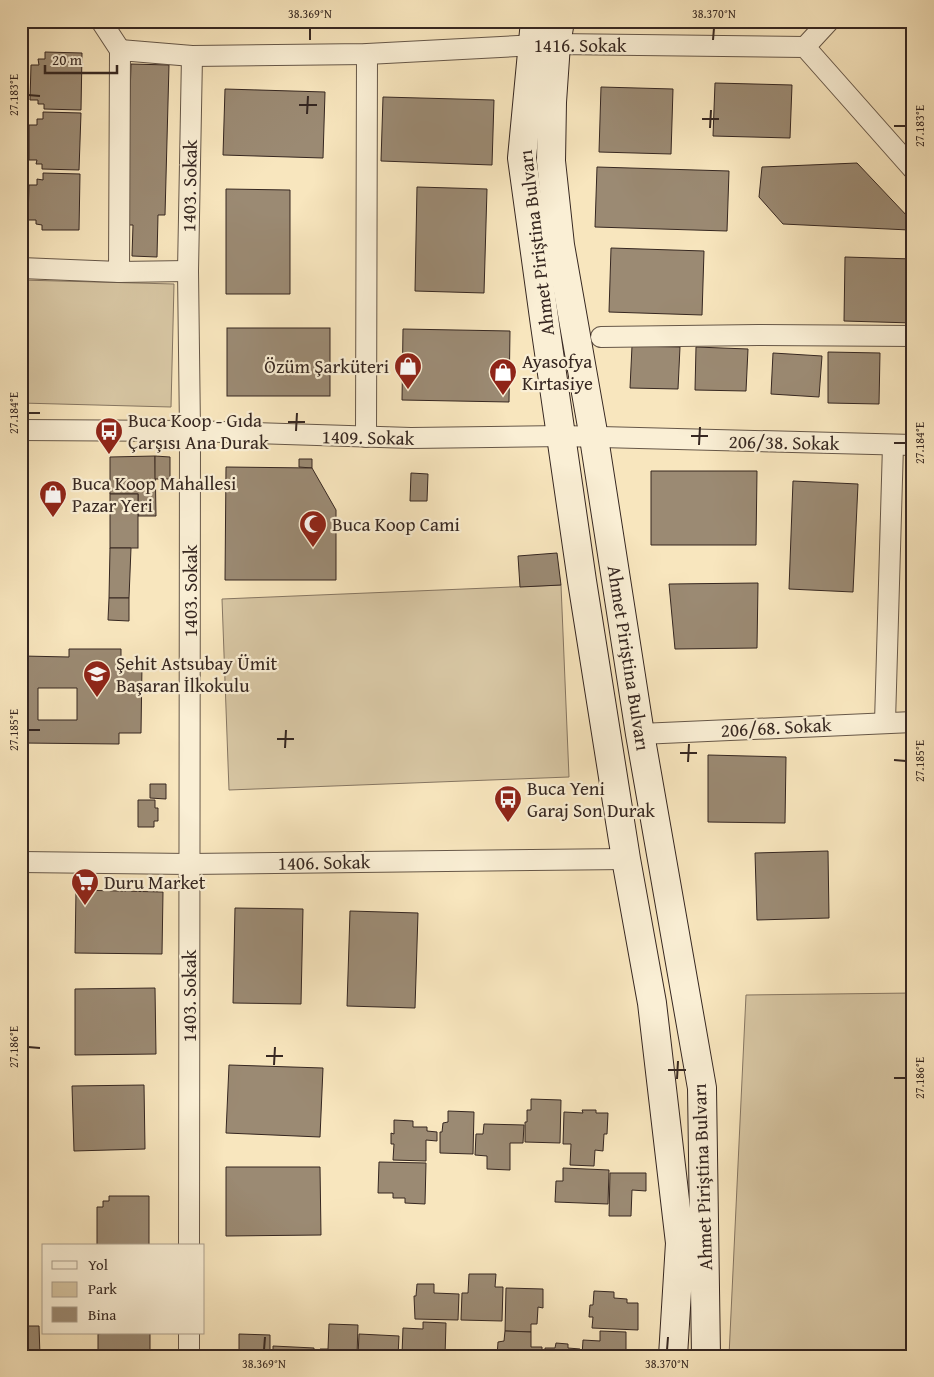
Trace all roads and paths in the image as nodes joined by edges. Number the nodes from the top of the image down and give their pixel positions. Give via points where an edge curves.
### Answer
1 (101, 21) edge
2 (829, 21) edge
3 (546, 33) edge
4 (805, 46) junction
5 (120, 50) junction
6 (367, 54) junction
7 (192, 56) junction
8 (913, 169) edge
9 (21, 268) edge
10 (188, 271) junction
11 (118, 272) junction
12 (601, 336) dead end
13 (913, 336) edge
14 (21, 430) edge
15 (190, 431) junction
16 (562, 436) junction
17 (366, 437) junction
18 (594, 438) junction
19 (893, 445) junction
20 (913, 445) edge
21 (885, 722) junction
22 (913, 722) edge
23 (640, 734) junction
24 (626, 860) junction
25 (21, 862) edge
26 (189, 864) junction
27 (189, 1244) edge
28 (189, 1334) edge
29 (189, 1356) edge
30 (673, 1356) edge
31 (706, 1356) edge

1 - 5 street
2 - 4 street
3 - 4 street, 1416. Sokak
3 - 6 street, 1416. Sokak
3 - 16 main road, Ahmet Piriştina Bulvarı via 522,158
3 - 18 main road, Ahmet Piriştina Bulvarı via 552,102 552,170 560,245
4 - 8 street
5 - 7 street, 1416. Sokak
5 - 11 street
6 - 7 street, 1416. Sokak
6 - 17 street
7 - 10 street, 1403. Sokak
9 - 11 street
10 - 11 street
10 - 15 street, 1403. Sokak
12 - 13 street
14 - 15 street, 1409. Sokak
15 - 17 street, 1409. Sokak
15 - 26 street, 1403. Sokak
16 - 17 street, 1409. Sokak
16 - 18 street, 1409. Sokak
16 - 24 main road, Ahmet Piriştina Bulvarı
18 - 19 street, 206/38. Sokak
18 - 23 main road, Ahmet Piriştina Bulvarı
19 - 20 street, 206/38. Sokak
19 - 21 street
21 - 22 street, 206/68. Sokak
21 - 23 street, 206/68. Sokak
23 - 31 main road, Ahmet Piriştina Bulvarı via 702,1088
24 - 26 street, 1406. Sokak
24 - 30 main road, Ahmet Piriştina Bulvarı via 652,1003 680,1243
25 - 26 street, 1406. Sokak
26 - 27 street, 1403. Sokak
28 - 29 street

